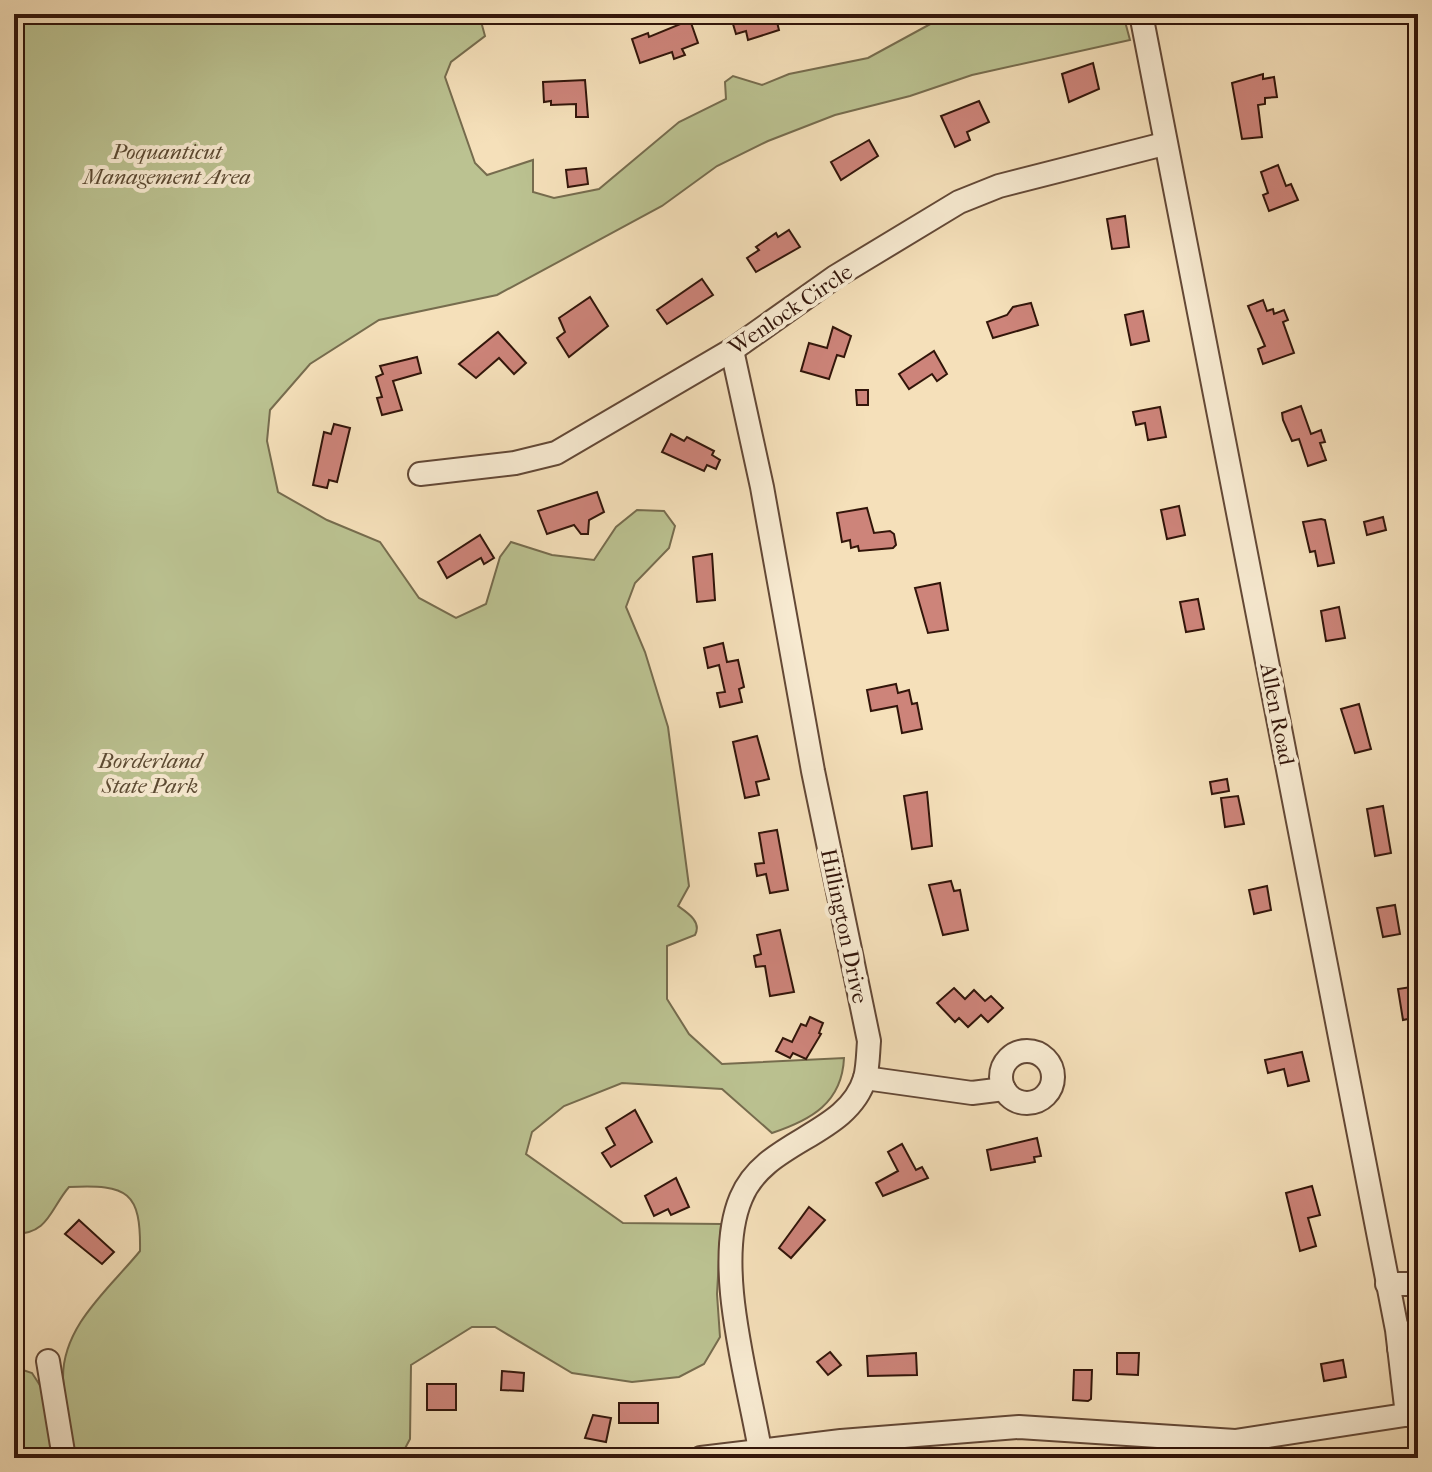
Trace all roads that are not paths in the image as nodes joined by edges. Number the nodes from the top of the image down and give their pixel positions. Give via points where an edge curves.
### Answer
1 (1141, 14) edge
2 (1164, 144) junction
3 (732, 350) junction
4 (420, 474) dead end
5 (865, 1078) junction
6 (1004, 1089) dead end
7 (1387, 1284) junction
8 (1418, 1284) edge
9 (1418, 1325) edge
10 (1399, 1348) junction
11 (48, 1361) dead end
12 (1412, 1414) edge
13 (760, 1450) junction
14 (1235, 1450) edge
15 (64, 1458) edge
16 (701, 1458) edge

1 - 2 street, Allen Road
2 - 3 street, Wenlock Circle via 999,186 959,202 835,277
2 - 7 street, Allen Road
3 - 4 street, Wenlock Circle via 556,453
3 - 5 street, Hillington Drive via 867,1030
5 - 6 street via 972,1093
5 - 13 street, Hillington Drive via 843,1113 778,1152 756,1172 732,1225 728,1265
7 - 8 street
7 - 10 street, Allen Road
9 - 10 street
10 - 12 street, Allen Road
11 - 15 street
12 - 14 street
13 - 14 street via 1019,1427
13 - 16 street

